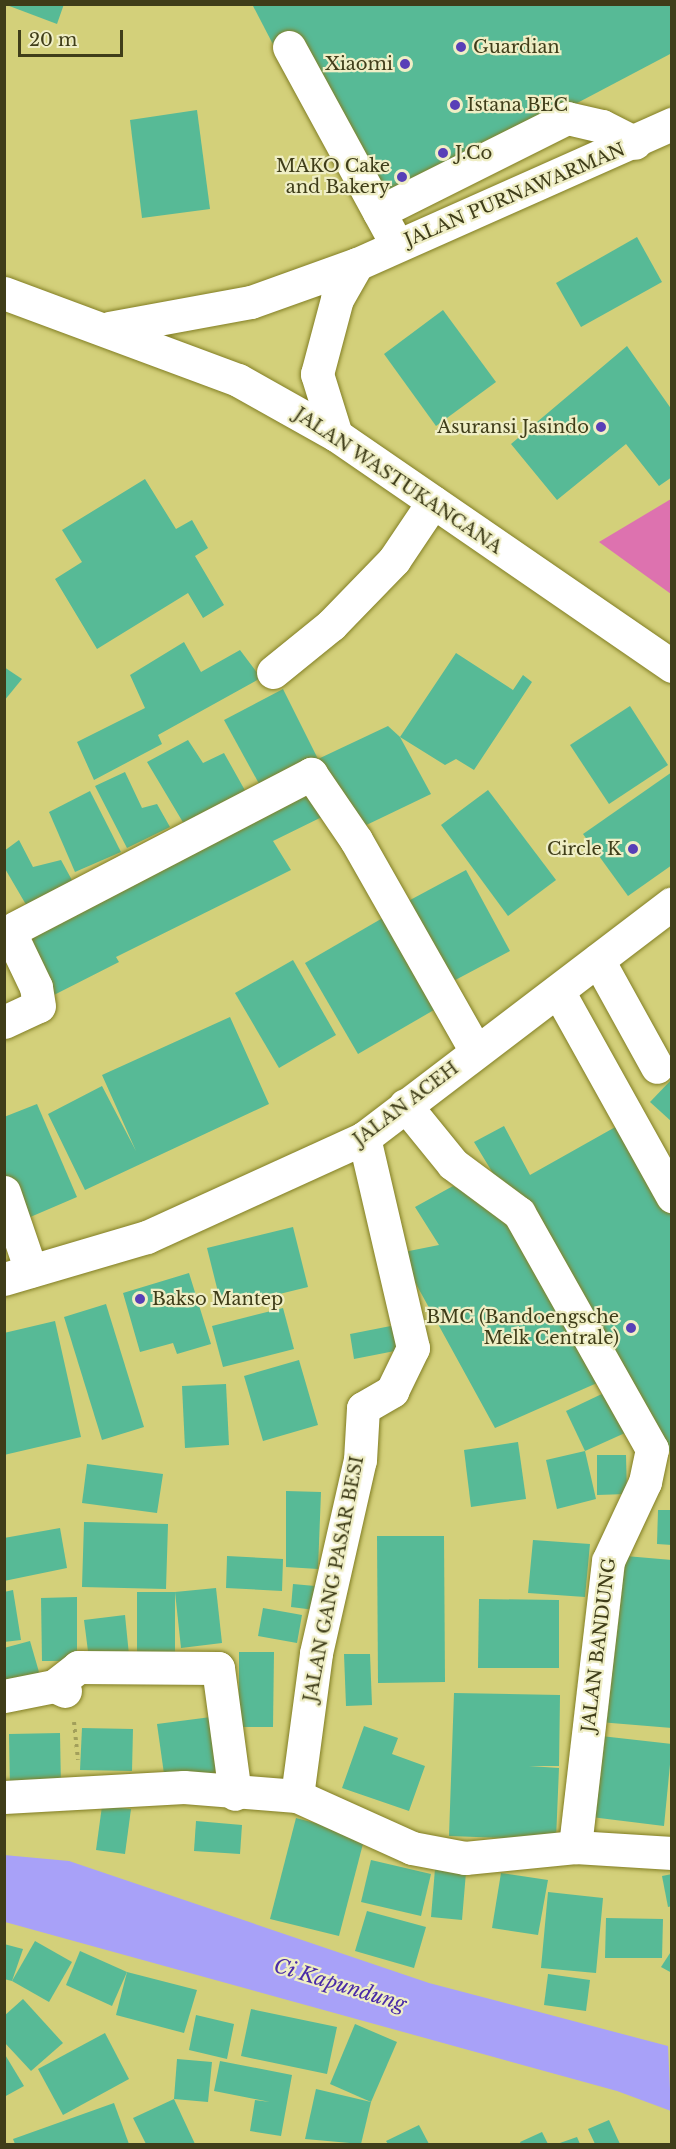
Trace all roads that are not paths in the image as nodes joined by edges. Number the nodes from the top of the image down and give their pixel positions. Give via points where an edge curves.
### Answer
1 (289, 47) dead end
2 (672, 124) edge
3 (634, 143) junction
4 (379, 212) junction
5 (398, 246) junction
6 (357, 264) junction
7 (4, 293) edge
8 (109, 328) junction
9 (336, 435) junction
10 (433, 502) junction
11 (672, 666) edge
12 (273, 672) dead end
13 (672, 903) edge
14 (598, 960) junction
15 (558, 991) junction
16 (4, 1022) edge
17 (476, 1051) junction
18 (657, 1067) dead end
19 (405, 1105) junction
20 (364, 1138) junction
21 (4, 1192) edge
22 (672, 1196) edge
23 (18, 1275) edge
24 (4, 1696) edge
25 (235, 1794) junction
26 (297, 1796) junction
27 (4, 1797) edge
28 (575, 1847) junction
29 (672, 1853) edge

1 - 4 street
2 - 3 street, JALAN PURNAWARMAN
3 - 4 street via 602,126 567,118
3 - 5 street, JALAN PURNAWARMAN
4 - 5 street
5 - 6 street, JALAN PURNAWARMAN
6 - 8 street, JALAN PURNAWARMAN via 251,302
6 - 9 street via 334,308 317,374
7 - 8 street, JALAN WASTUKANCANA
8 - 9 street, JALAN WASTUKANCANA via 238,380
9 - 10 street, JALAN WASTUKANCANA
10 - 11 street, JALAN WASTUKANCANA
10 - 12 street via 394,560 331,625
13 - 14 street, JALAN ACEH
14 - 15 street, JALAN ACEH
14 - 18 street
15 - 17 street, JALAN ACEH
15 - 22 street
16 - 17 street via 39,1006 36,987 12,937 15,928 311,774 356,840
17 - 19 street, JALAN ACEH
19 - 20 street, JALAN ACEH
19 - 28 street, JALAN BANDUNG via 453,1164 519,1213 652,1449 645,1482 615,1536 608,1561
20 - 23 street, JALAN ACEH via 147,1238
20 - 26 street, JALAN GANG PASAR BESI via 413,1348 392,1391 363,1408 360,1460 316,1653
21 - 23 street
24 - 25 street via 64,1697 78,1667 212,1665 222,1674
25 - 26 street
25 - 27 street via 184,1787
26 - 28 street via 412,1848 433,1852 465,1857
28 - 29 street

